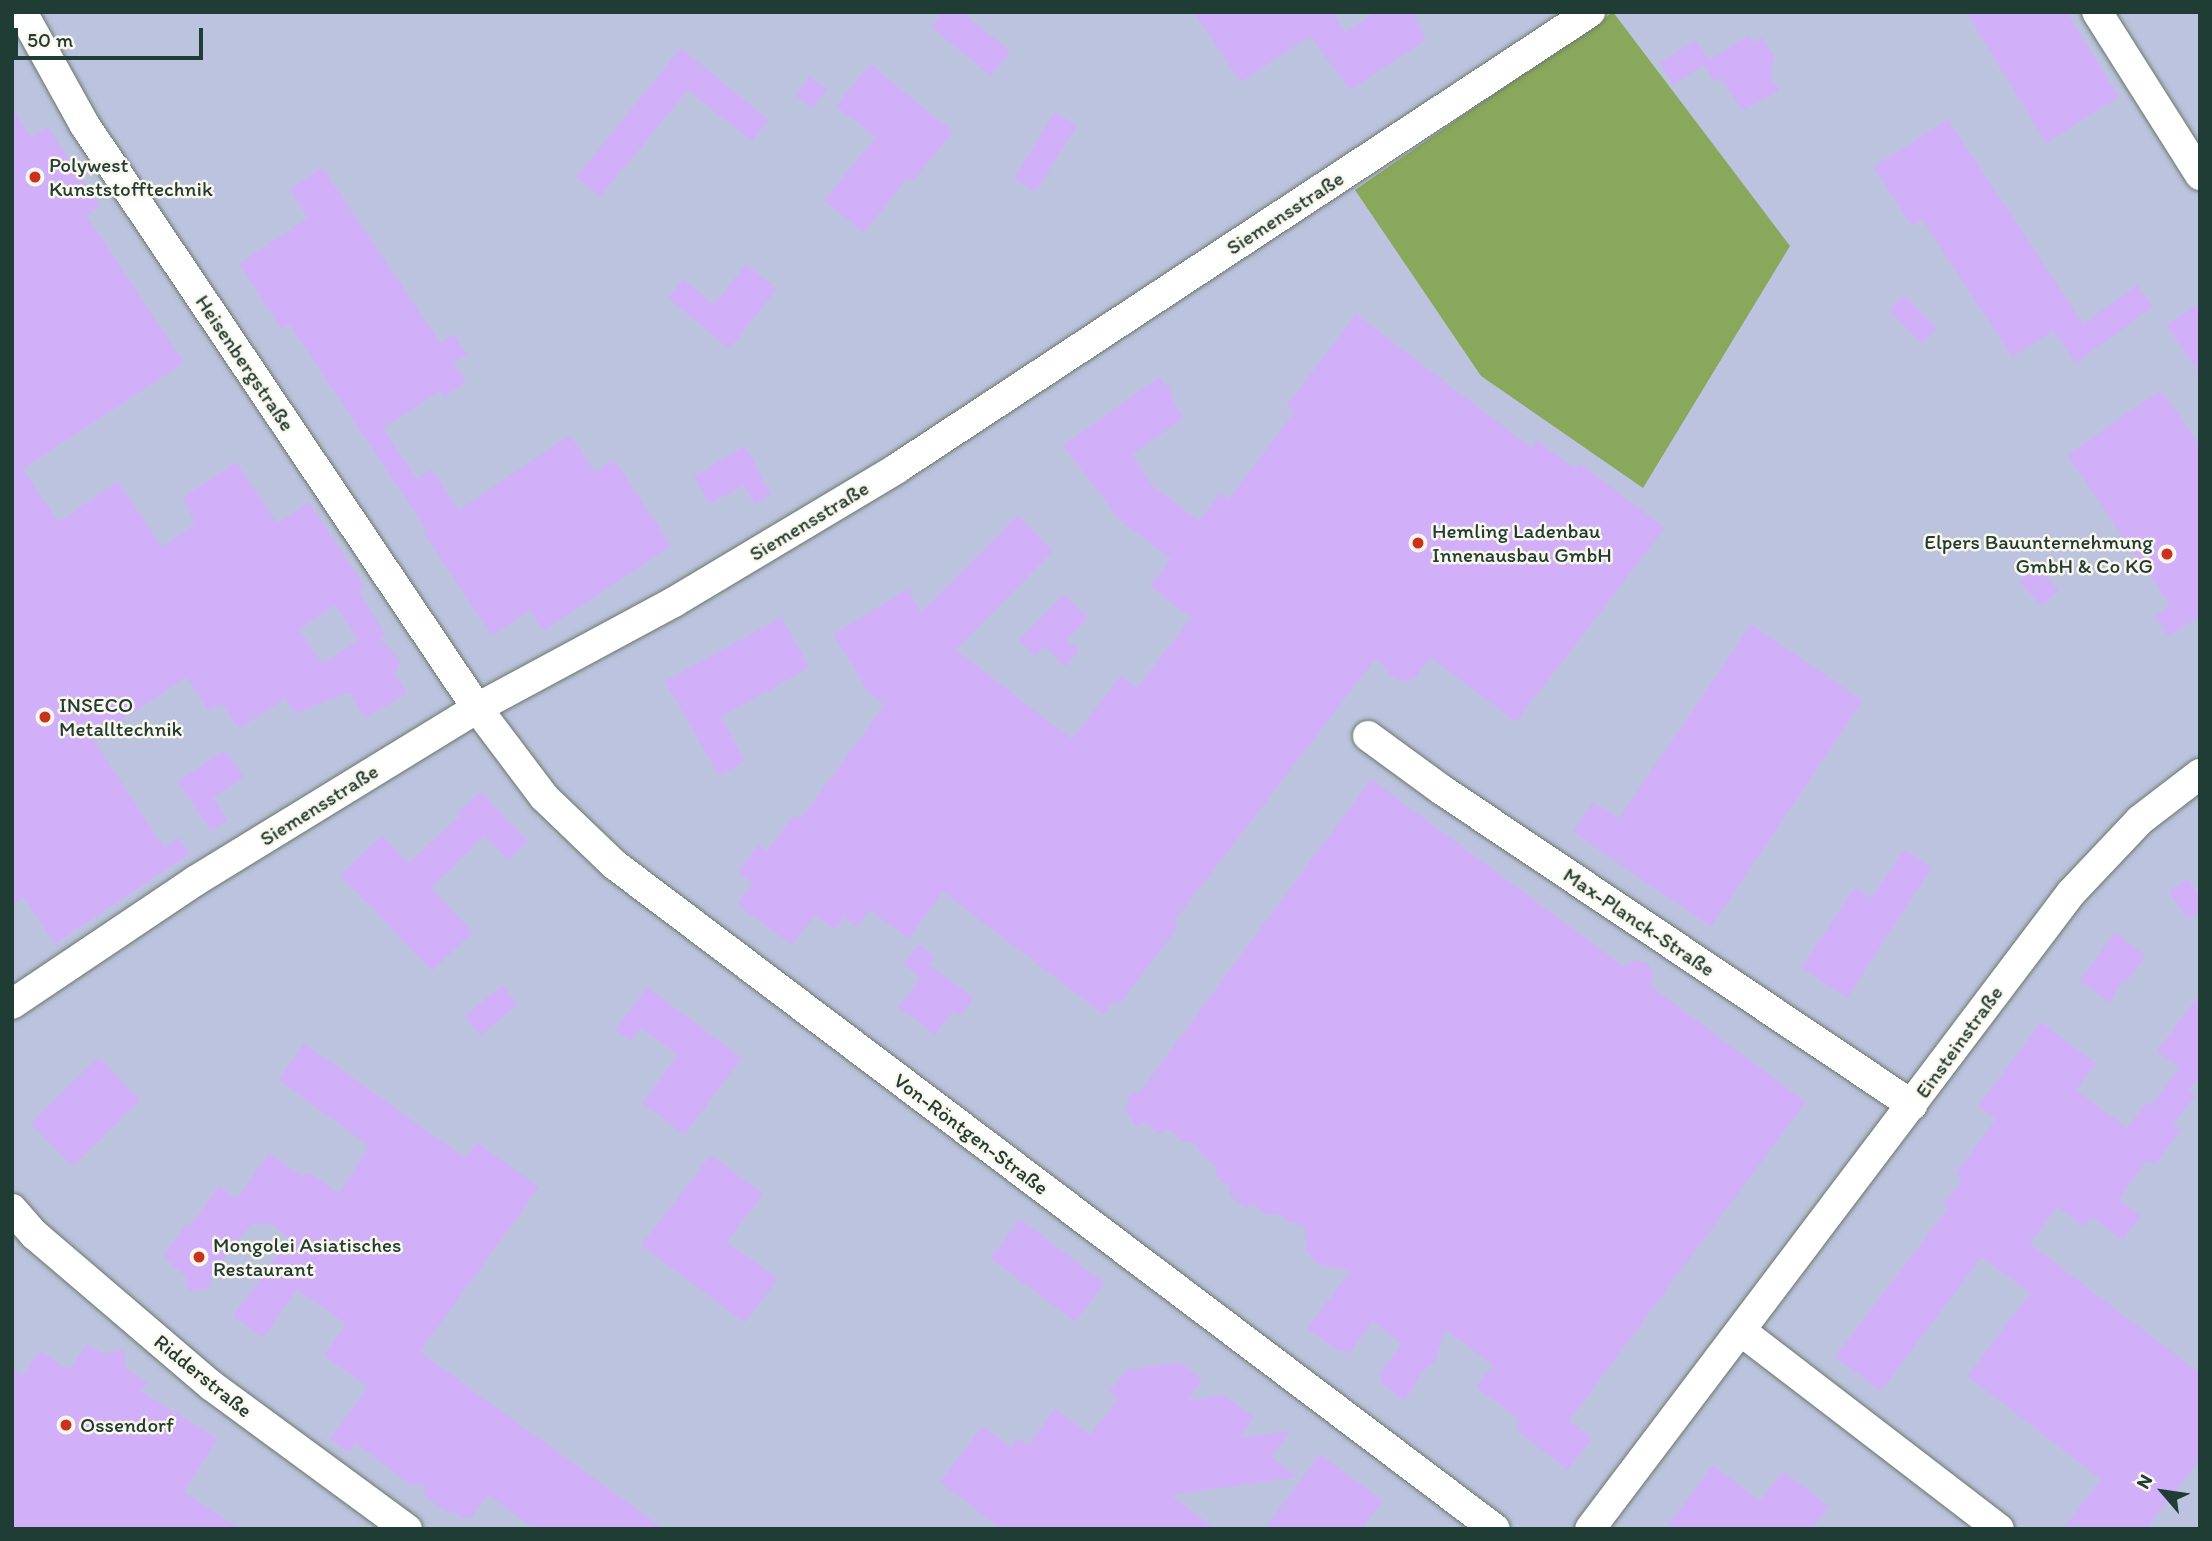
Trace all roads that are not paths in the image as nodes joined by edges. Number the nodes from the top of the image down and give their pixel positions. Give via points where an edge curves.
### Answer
1 (22, 12) edge
2 (1590, 12) edge
3 (2097, 12) edge
4 (2200, 175) edge
5 (477, 708) junction
6 (1367, 736) dead end
7 (2200, 774) edge
8 (12, 1004) edge
9 (1912, 1105) junction
10 (12, 1209) edge
11 (1741, 1331) junction
12 (407, 1529) edge
13 (1495, 1529) edge
14 (1590, 1529) edge
15 (1999, 1529) edge

1 - 5 street, Heisenbergstraße via 84,124
2 - 5 street, Siemensstraße via 896,469 674,602
3 - 4 street
5 - 8 street, Siemensstraße via 195,881
5 - 13 street, Von-Röntgen-Straße via 544,797 615,865
6 - 9 street, Max-Planck-Straße
7 - 9 street, Einsteinstraße via 2140,820 2071,893
9 - 11 street, Einsteinstraße
10 - 12 street, Ridderstraße via 35,1235 212,1386
11 - 14 street, Einsteinstraße
11 - 15 street

